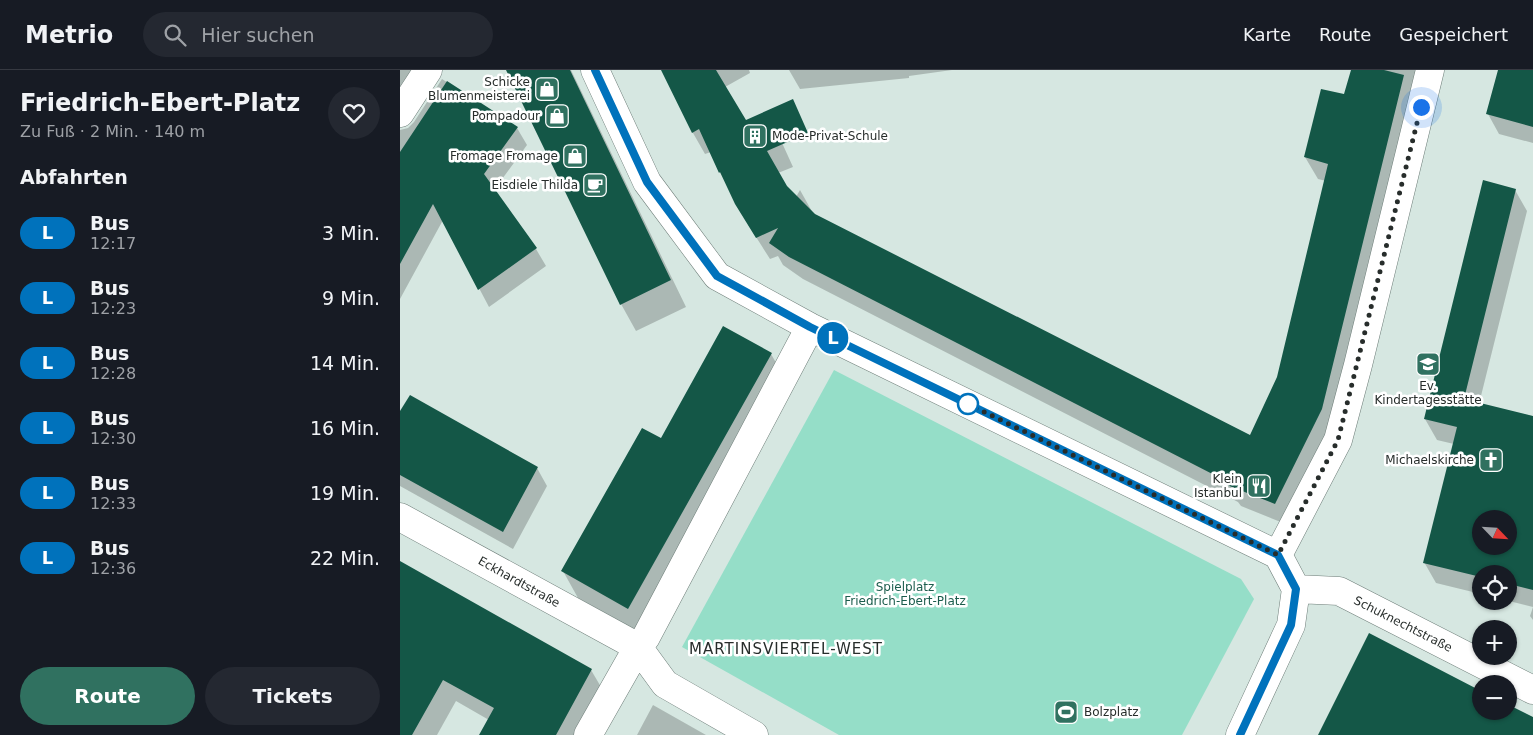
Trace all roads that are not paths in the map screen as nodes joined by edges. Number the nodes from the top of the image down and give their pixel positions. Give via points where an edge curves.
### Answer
1 (428, 70) edge
2 (595, 70) edge
3 (1430, 70) edge
4 (400, 113) edge
5 (810, 327) junction
6 (400, 517) edge
7 (1278, 555) junction
8 (1296, 589) junction
9 (638, 647) junction
10 (1533, 690) edge
11 (588, 735) edge
12 (754, 735) edge
13 (1240, 735) edge

1 - 4 street
2 - 5 street via 647,182 717,276
3 - 7 street via 1338,440
5 - 7 street
5 - 9 street
6 - 9 street, Eckhardtstraße
7 - 8 street
8 - 10 street, Schuknechtstraße via 1339,591
8 - 13 street via 1291,625
9 - 11 street
9 - 12 street via 665,684

